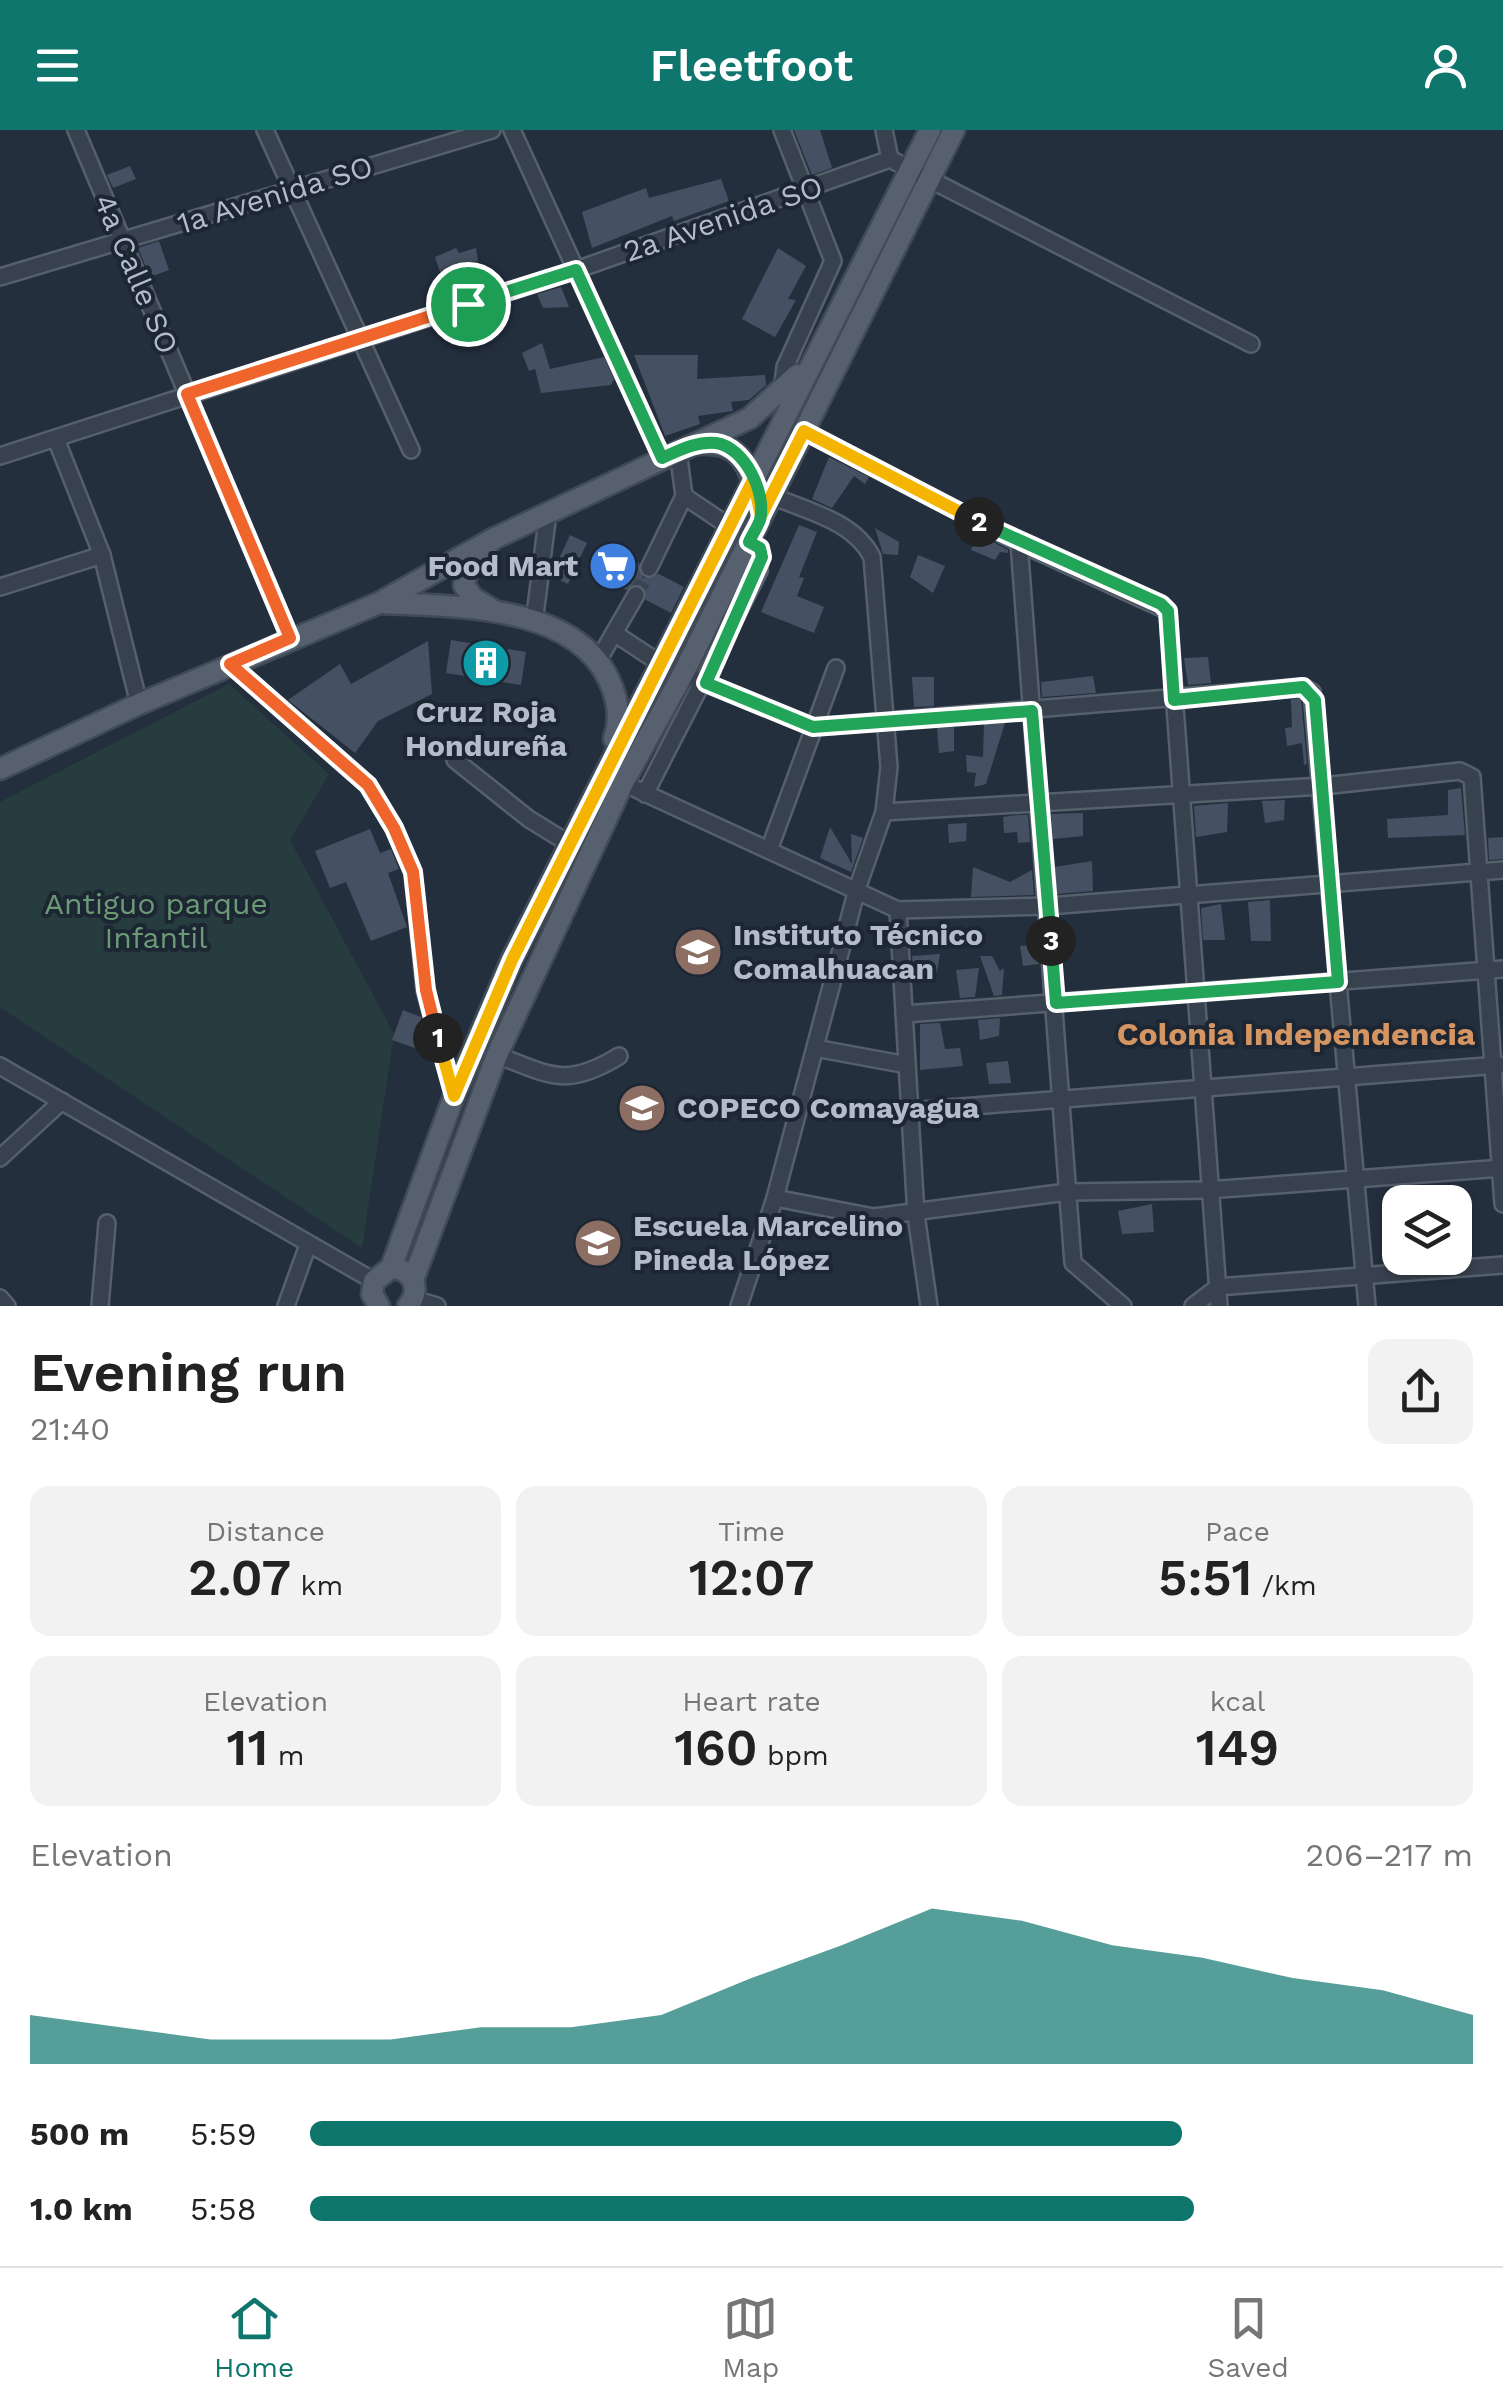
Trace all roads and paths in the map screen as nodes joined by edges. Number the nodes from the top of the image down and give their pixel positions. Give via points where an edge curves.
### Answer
1 (76, 130) edge
2 (265, 130) edge
3 (492, 130) edge
4 (512, 130) edge
5 (782, 130) edge
6 (884, 130) edge
7 (930, 130) edge
8 (954, 130) edge
9 (900, 162) junction
10 (930, 178) junction
11 (292, 190) junction
12 (802, 192) junction
13 (122, 240) junction
14 (576, 270) junction
15 (0, 277) edge
16 (360, 339) junction
17 (1251, 344) dead end
18 (818, 350) junction
19 (187, 394) junction
20 (782, 394) junction
21 (804, 431) junction
22 (56, 439) junction
23 (411, 450) dead end
24 (677, 451) junction
25 (0, 456) edge
26 (753, 480) junction
27 (684, 496) junction
28 (772, 496) junction
29 (548, 513) junction
30 (761, 516) junction
31 (730, 526) junction
32 (495, 538) junction
33 (749, 542) junction
34 (1019, 543) junction
35 (102, 555) junction
36 (649, 568) tunnel mouth
37 (0, 588) edge
38 (636, 595) tunnel mouth
39 (379, 603) junction
40 (493, 610) junction
41 (534, 623) junction
42 (614, 633) junction
43 (290, 638) junction
44 (600, 659) junction
45 (230, 664) junction
46 (661, 664) junction
47 (836, 668) dead end
48 (683, 674) junction
49 (706, 683) junction
50 (1174, 700) junction
51 (139, 704) junction
52 (1032, 711) junction
53 (884, 723) junction
54 (813, 727) junction
55 (456, 760) dead end
56 (0, 769) edge
57 (603, 771) junction
58 (623, 783) junction
59 (1323, 786) junction
60 (645, 794) junction
61 (1180, 795) junction
62 (1040, 804) junction
63 (884, 812) junction
64 (568, 843) junction
65 (769, 850) junction
66 (1478, 870) junction
67 (1503, 870) edge
68 (1330, 883) junction
69 (857, 889) junction
70 (1187, 896) junction
71 (1048, 906) junction
72 (898, 910) junction
73 (1503, 970) edge
74 (1486, 971) junction
75 (1338, 982) junction
76 (1194, 992) junction
77 (1056, 1003) junction
78 (904, 1014) junction
79 (815, 1048) junction
80 (497, 1055) junction
81 (620, 1056) dead end
82 (907, 1065) junction
83 (0, 1066) edge
84 (1498, 1066) edge
85 (1346, 1077) junction
86 (1201, 1088) junction
87 (454, 1096) junction
88 (1060, 1097) junction
89 (62, 1101) junction
90 (910, 1111) junction
91 (0, 1158) edge
92 (1502, 1168) edge
93 (1353, 1179) junction
94 (1208, 1190) junction
95 (1067, 1192) junction
96 (775, 1198) junction
97 (1503, 1204) edge
98 (916, 1214) junction
99 (107, 1223) dead end
100 (308, 1245) junction
101 (1503, 1265) edge
102 (382, 1274) junction
103 (1364, 1276) junction
104 (1218, 1287) junction
105 (412, 1295) edge
106 (100, 1306) edge
107 (286, 1306) edge
108 (379, 1306) edge
109 (437, 1306) edge
110 (738, 1306) edge
111 (929, 1306) edge
112 (1124, 1306) edge
113 (1193, 1306) edge
114 (1219, 1306) edge
115 (1367, 1306) edge

1 - 13 street, 4a Calle SO
2 - 11 street
3 - 11 street, 1a Avenida SO
4 - 14 street
5 - 12 street
6 - 9 street
7 - 9 main road
8 - 10 main road
9 - 10 street
9 - 12 street, 2a Avenida SO
9 - 18 main road
10 - 17 street
10 - 21 main road
11 - 13 street, 1a Avenida SO
11 - 16 street
12 - 14 street, 2a Avenida SO
12 - 20 street via 832,261 785,367
13 - 15 street, 1a Avenida SO
13 - 19 street, 4a Calle SO
14 - 16 street, 2a Avenida SO
14 - 24 street
16 - 19 street, 2a Avenida SO
16 - 23 street
18 - 20 main road
18 - 26 main road
19 - 22 street, 2a Avenida SO
19 - 43 street, 4a Calle SO
20 - 24 main road via 750,418
21 - 28 main road
21 - 34 street
22 - 25 street, 2a Avenida SO
22 - 35 street
24 - 26 main road via 715,443 734,448
24 - 27 street
24 - 29 main road
26 - 30 main road
26 - 31 main road
27 - 31 street
27 - 36 street
28 - 30 main road
28 - 53 street via 864,540 872,557
29 - 32 main road
29 - 41 street
30 - 33 main road
31 - 46 main road
32 - 39 main road
32 - 40 main road via 464,585
33 - 48 main road
33 - 49 street via 760,548 760,570
34 - 50 street via 1168,611
34 - 52 street
35 - 37 street
35 - 51 street
38 - 42 street
39 - 40 main road
39 - 43 main road
40 - 41 main road
41 - 44 main road
42 - 44 street
42 - 46 street
43 - 45 main road
44 - 57 main road via 618,707
45 - 51 main road
45 - 87 street via 368,785 394,828 413,872 426,990
46 - 57 main road
47 - 54 street
48 - 49 street
48 - 58 main road
49 - 54 street
49 - 60 street
50 - 52 street
50 - 59 street via 1303,687 1312,692
50 - 61 street
51 - 56 main road
52 - 53 street
52 - 62 street
53 - 54 street
53 - 63 street
54 - 65 street
55 - 64 street
57 - 64 main road
58 - 60 street
58 - 80 main road
59 - 61 street
59 - 66 street via 1460,771 1472,777
59 - 68 street
60 - 65 street
61 - 62 street
61 - 70 street
62 - 63 street
62 - 71 street
63 - 69 street
64 - 87 main road
65 - 69 street
66 - 67 street
66 - 68 street
66 - 74 street
68 - 70 street
68 - 75 street
69 - 72 street
69 - 79 street
70 - 71 street
70 - 76 street
71 - 72 street
71 - 77 street
72 - 78 street
73 - 74 street
74 - 75 street
74 - 84 street
75 - 76 street
75 - 85 street
76 - 77 street
76 - 86 street
77 - 78 street
77 - 88 street
78 - 82 street
79 - 82 street
79 - 96 street
80 - 81 street via 575,1078
80 - 105 main road
82 - 90 street
83 - 89 street
84 - 85 street
84 - 92 street
85 - 86 street
85 - 93 street
86 - 88 street
86 - 94 street
87 - 102 main road
88 - 90 street
88 - 95 street
89 - 91 street
89 - 100 street
90 - 98 street
92 - 93 street
92 - 97 street
93 - 94 street
93 - 103 street
94 - 95 street
94 - 104 street
95 - 98 street
95 - 112 street via 1074,1263
96 - 98 street via 874,1217
96 - 110 street
98 - 111 street
99 - 106 street
100 - 102 street
100 - 107 street
101 - 103 street
102 - 105 main road via 405,1271
102 - 108 main road via 372,1294
103 - 104 street
103 - 115 street
104 - 113 street
104 - 114 street
105 - 109 street

